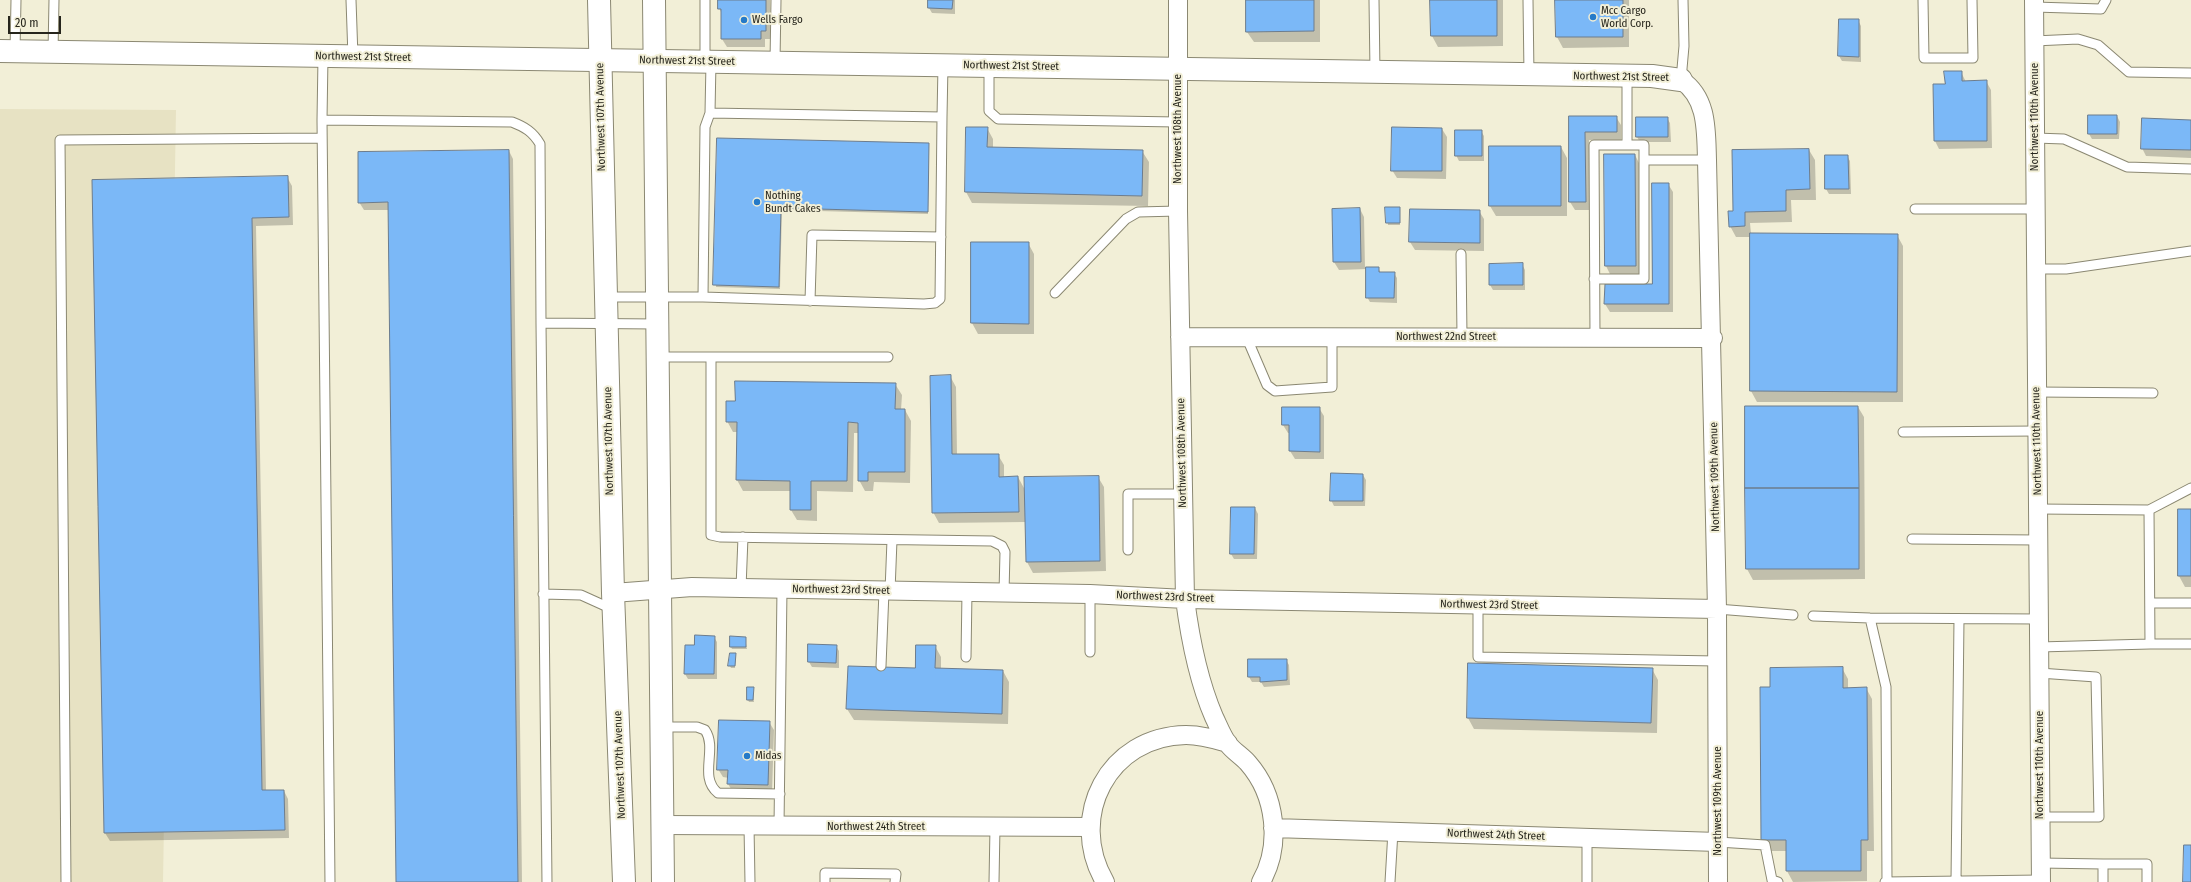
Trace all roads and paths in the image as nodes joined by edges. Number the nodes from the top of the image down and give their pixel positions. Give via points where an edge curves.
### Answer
1 (16, 0) edge
2 (54, 0) edge
3 (351, 0) edge
4 (599, 0) edge
5 (654, 0) edge
6 (705, 0) edge
7 (776, 0) edge
8 (1178, 0) edge
9 (1374, 0) edge
10 (1528, 0) edge
11 (1683, 0) edge
12 (1923, 0) edge
13 (1972, 0) edge
14 (2106, 0) edge
15 (2034, 4) edge
16 (2034, 41) junction
17 (8, 51) edge
18 (54, 52) junction
19 (323, 57) junction
20 (353, 57) junction
21 (600, 61) junction
22 (655, 61) junction
23 (708, 62) junction
24 (775, 62) junction
25 (943, 65) junction
26 (989, 65) junction
27 (1178, 69) junction
28 (1375, 73) junction
29 (2191, 73) edge
30 (1528, 75) junction
31 (1627, 76) junction
32 (1681, 80) junction
33 (710, 113) junction
34 (942, 117) junction
35 (322, 120) junction
36 (1177, 122) junction
37 (322, 138) junction
38 (2035, 138) junction
39 (1626, 145) junction
40 (1644, 160) junction
41 (1708, 160) junction
42 (2191, 169) edge
43 (1915, 209) dead end
44 (2036, 209) junction
45 (1178, 211) junction
46 (941, 237) junction
47 (2191, 251) edge
48 (1461, 254) dead end
49 (2036, 269) junction
50 (1594, 279) junction
51 (1055, 293) dead end
52 (657, 296) junction
53 (605, 297) junction
54 (703, 297) junction
55 (810, 301) junction
56 (541, 323) junction
57 (606, 324) junction
58 (657, 324) junction
59 (1246, 336) junction
60 (1462, 336) junction
61 (1180, 337) junction
62 (1332, 337) junction
63 (1595, 338) junction
64 (1713, 338) junction
65 (657, 357) junction
66 (711, 357) junction
67 (888, 357) dead end
68 (2037, 392) junction
69 (2154, 392) dead end
70 (2037, 431) junction
71 (1903, 432) dead end
72 (2191, 488) edge
73 (1183, 494) junction
74 (2038, 509) junction
75 (2149, 510) junction
76 (743, 537) junction
77 (1912, 539) dead end
78 (892, 540) junction
79 (2038, 540) junction
80 (1128, 550) dead end
81 (741, 588) junction
82 (782, 589) junction
83 (659, 590) junction
84 (887, 591) junction
85 (967, 592) junction
86 (1004, 592) junction
87 (543, 594) junction
88 (1090, 594) junction
89 (1185, 599) junction
90 (613, 601) junction
91 (2191, 603) edge
92 (2150, 604) junction
93 (1478, 605) junction
94 (1717, 609) junction
95 (1793, 615) dead end
96 (1813, 616) dead end
97 (1870, 618) junction
98 (1959, 619) junction
99 (2039, 619) junction
100 (2150, 644) junction
101 (2191, 644) edge
102 (2039, 647) junction
103 (1090, 652) dead end
104 (966, 657) dead end
105 (1717, 660) junction
106 (881, 666) dead end
107 (2039, 673) junction
108 (661, 726) junction
109 (1228, 744) junction
110 (780, 794) junction
111 (2040, 817) junction
112 (661, 825) junction
113 (749, 826) junction
114 (779, 826) junction
115 (995, 827) junction
116 (1090, 827) junction
117 (1273, 828) junction
118 (1393, 831) junction
119 (1587, 838) junction
120 (1718, 842) junction
121 (2103, 864) junction
122 (2041, 875) edge
123 (1774, 881) edge
124 (1956, 881) junction
125 (1981, 881) edge
126 (66, 882) edge
127 (330, 882) edge
128 (547, 882) edge
129 (624, 882) edge
130 (663, 882) edge
131 (750, 882) edge
132 (825, 882) edge
133 (895, 882) edge
134 (994, 882) edge
135 (1105, 882) edge
136 (1261, 882) edge
137 (1390, 882) edge
138 (1587, 882) edge
139 (1718, 882) edge
140 (1886, 882) edge
141 (2103, 882) edge
142 (2147, 882) edge

1 - 17 lane
2 - 18 lane
3 - 20 lane
4 - 21 main road, Northwest 107th Avenue
5 - 22 main road
6 - 23 lane
7 - 24 lane
8 - 27 street, Northwest 108th Avenue
9 - 28 lane
10 - 30 lane
11 - 32 lane, Northwest 21st Street via 1684,46
12 - 13 lane via 1924,58 1972,58
14 - 15 lane via 2101,9
15 - 16 street, Northwest 110th Avenue
16 - 29 lane via 2078,39 2098,45 2129,72
16 - 38 street, Northwest 110th Avenue
17 - 18 main road, Northwest 21st Street
18 - 19 main road, Northwest 21st Street
19 - 20 main road, Northwest 21st Street
19 - 35 lane
20 - 21 main road, Northwest 21st Street
21 - 22 main road, Northwest 21st Street
21 - 53 main road, Northwest 107th Avenue
22 - 23 main road, Northwest 21st Street
22 - 52 main road
23 - 24 main road, Northwest 21st Street
23 - 33 lane
24 - 25 main road, Northwest 21st Street
25 - 26 main road, Northwest 21st Street
25 - 34 lane
26 - 27 main road, Northwest 21st Street
26 - 36 lane via 989,111 998,119
27 - 28 main road, Northwest 21st Street
27 - 36 street, Northwest 108th Avenue
28 - 30 main road, Northwest 21st Street
30 - 31 main road, Northwest 21st Street
31 - 32 main road, Northwest 21st Street via 1662,76
31 - 39 lane
32 - 41 street, Northwest 109th Avenue via 1692,89 1704,112
33 - 34 lane
33 - 54 lane via 705,127
34 - 46 lane
35 - 37 lane
35 - 56 lane via 512,122 534,134 540,144
36 - 45 street, Northwest 108th Avenue
37 - 126 lane via 60,140
37 - 127 lane
38 - 42 lane via 2064,139 2128,167
38 - 44 street, Northwest 110th Avenue
39 - 40 lane via 1644,145
39 - 50 lane via 1594,145
40 - 41 lane
40 - 50 lane via 1644,279
41 - 64 street, Northwest 109th Avenue
43 - 44 lane
44 - 49 street, Northwest 110th Avenue
45 - 51 lane via 1138,212 1126,219
45 - 61 street, Northwest 108th Avenue
46 - 55 lane via 940,299 935,303
46 - 55 lane via 812,235
47 - 49 lane via 2066,269
48 - 60 lane
49 - 68 street, Northwest 110th Avenue
50 - 63 lane
52 - 53 lane
52 - 54 lane
52 - 58 main road
53 - 57 main road, Northwest 107th Avenue
54 - 55 lane
56 - 57 lane
56 - 87 lane
57 - 58 lane
57 - 90 main road, Northwest 107th Avenue
58 - 65 main road
59 - 61 street, Northwest 22nd Street
59 - 62 street, Northwest 22nd Street
59 - 62 lane via 1267,385 1275,391 1332,387
60 - 62 street, Northwest 22nd Street
60 - 63 street, Northwest 22nd Street
61 - 73 street, Northwest 108th Avenue
63 - 64 street, Northwest 22nd Street
64 - 94 street, Northwest 109th Avenue
65 - 66 lane
65 - 83 main road
66 - 67 lane
66 - 76 lane via 711,532 714,536
68 - 69 lane
68 - 70 street, Northwest 110th Avenue
70 - 71 lane
70 - 74 street, Northwest 110th Avenue
72 - 75 lane
73 - 80 lane via 1128,494
73 - 89 street, Northwest 108th Avenue
74 - 75 lane
74 - 79 street, Northwest 110th Avenue
75 - 92 lane
76 - 78 lane
76 - 81 lane
77 - 79 lane
78 - 84 lane
78 - 86 lane via 997,542 1005,552
79 - 99 street, Northwest 110th Avenue
81 - 82 street, Northwest 23rd Street
81 - 83 street, Northwest 23rd Street via 692,587
82 - 84 street, Northwest 23rd Street
82 - 110 lane
83 - 90 street, Northwest 23rd Street
83 - 108 main road
84 - 85 street, Northwest 23rd Street
84 - 106 lane
85 - 86 street, Northwest 23rd Street
85 - 104 lane
86 - 88 street, Northwest 23rd Street
87 - 90 lane via 581,594
87 - 128 lane
88 - 89 street, Northwest 23rd Street
88 - 103 lane
89 - 93 street, Northwest 23rd Street
89 - 109 street, Northwest 108th Avenue via 1194,653 1214,717
90 - 129 main road, Northwest 107th Avenue
91 - 92 lane
92 - 100 lane
93 - 94 street, Northwest 23rd Street
93 - 105 lane via 1478,657
94 - 95 lane
94 - 105 street, Northwest 109th Avenue
96 - 97 lane
97 - 98 lane
97 - 140 lane via 1886,687
98 - 99 lane
98 - 124 lane
99 - 102 street, Northwest 110th Avenue
100 - 101 lane
100 - 102 lane
102 - 107 street, Northwest 110th Avenue
105 - 120 street, Northwest 109th Avenue
107 - 111 street, Northwest 110th Avenue
107 - 111 lane via 2096,677 2099,816
108 - 110 lane via 697,727 705,730 709,740 709,780 712,788 718,793
108 - 112 main road
109 - 116 street via 1208,737 1187,735 1166,737 1145,744 1112,769 1100,787
109 - 117 street, Northwest 108th Avenue via 1248,763 1263,788 1270,807
110 - 114 lane
111 - 122 street, Northwest 110th Avenue
112 - 113 street, Northwest 24th Street
112 - 130 main road
113 - 114 street, Northwest 24th Street
113 - 131 lane
114 - 115 street, Northwest 24th Street
115 - 116 street, Northwest 24th Street
115 - 134 lane
116 - 135 street via 1091,849
117 - 118 street, Northwest 24th Street
117 - 136 street, Northwest 108th Avenue via 1274,844 1270,864
118 - 119 street, Northwest 24th Street
118 - 137 lane
119 - 120 street, Northwest 24th Street
119 - 138 lane
120 - 123 lane via 1765,845
120 - 139 street, Northwest 109th Avenue
121 - 122 lane
121 - 141 lane
121 - 142 lane via 2147,864
122 - 125 lane
124 - 125 lane
124 - 140 lane
132 - 133 lane via 825,873 896,874

